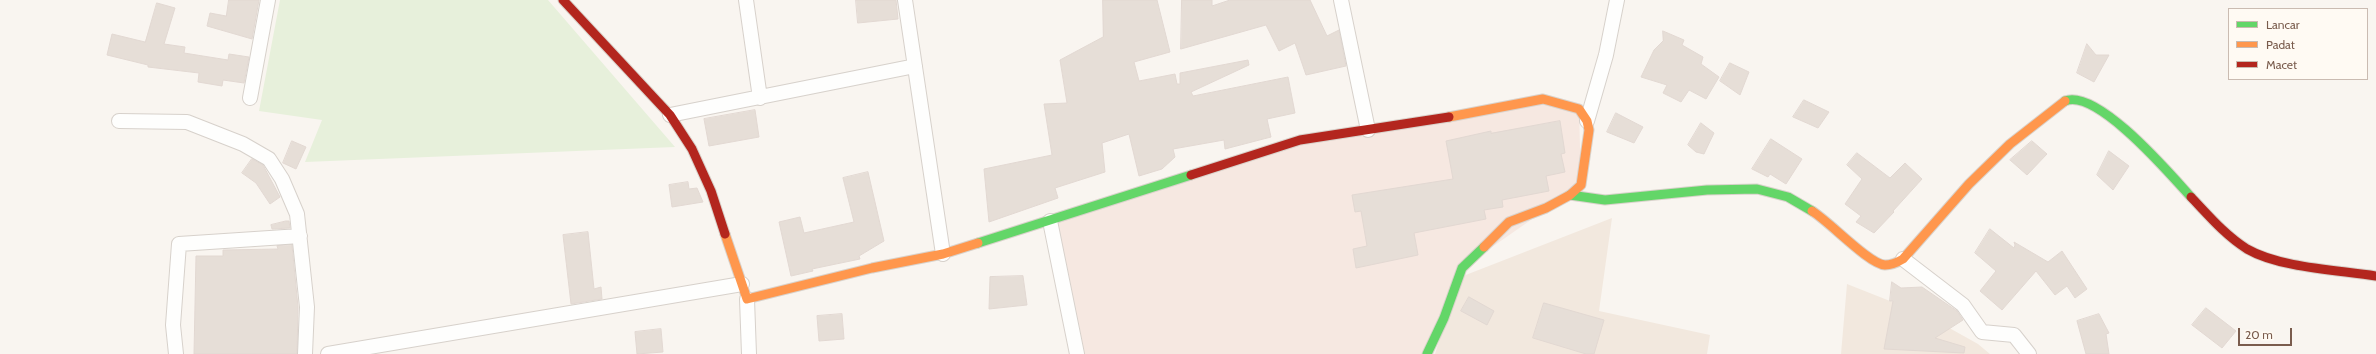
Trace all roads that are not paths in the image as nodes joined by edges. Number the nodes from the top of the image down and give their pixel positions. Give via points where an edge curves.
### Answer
1 (268, 0) edge
2 (563, 0) edge
3 (746, 0) edge
4 (905, 0) edge
5 (1341, 0) edge
6 (1617, 0) edge
7 (915, 66) junction
8 (250, 98) dead end
9 (760, 98) junction
10 (670, 115) junction
11 (118, 121) dead end
12 (1588, 121) junction
13 (1368, 130) junction
14 (1570, 195) junction
15 (1050, 221) junction
16 (300, 236) junction
17 (943, 254) junction
18 (1903, 259) junction
19 (2376, 276) edge
20 (742, 284) junction
21 (747, 300) junction
22 (176, 354) edge
23 (305, 354) edge
24 (328, 354) edge
25 (749, 354) edge
26 (1077, 354) edge
27 (1427, 354) edge
28 (2029, 354) edge

1 - 8 street
2 - 10 street
3 - 9 street
4 - 7 street
5 - 13 street
6 - 12 street via 1606,55
7 - 9 street
7 - 17 street
9 - 10 street
10 - 20 street via 692,150 711,191
11 - 16 street via 187,122 259,152 269,159 282,179 297,214
12 - 13 street via 1578,109 1543,99
12 - 14 street via 1586,162 1581,185
13 - 15 street via 1300,140
14 - 18 street via 1605,200 1707,190 1757,189 1788,197 1826,220 1873,261 1884,265
14 - 27 street via 1546,208 1509,222 1462,268 1444,318
15 - 17 street
15 - 26 street
16 - 22 street via 179,244 174,325
16 - 23 street via 308,307
17 - 21 street via 872,268
18 - 19 street via 1969,184 2010,144 2062,102 2072,98 2088,102 2136,137 2222,230 2248,249 2277,261
18 - 28 street via 1963,305 1982,332 2014,335
20 - 21 street
20 - 24 street
21 - 25 street

